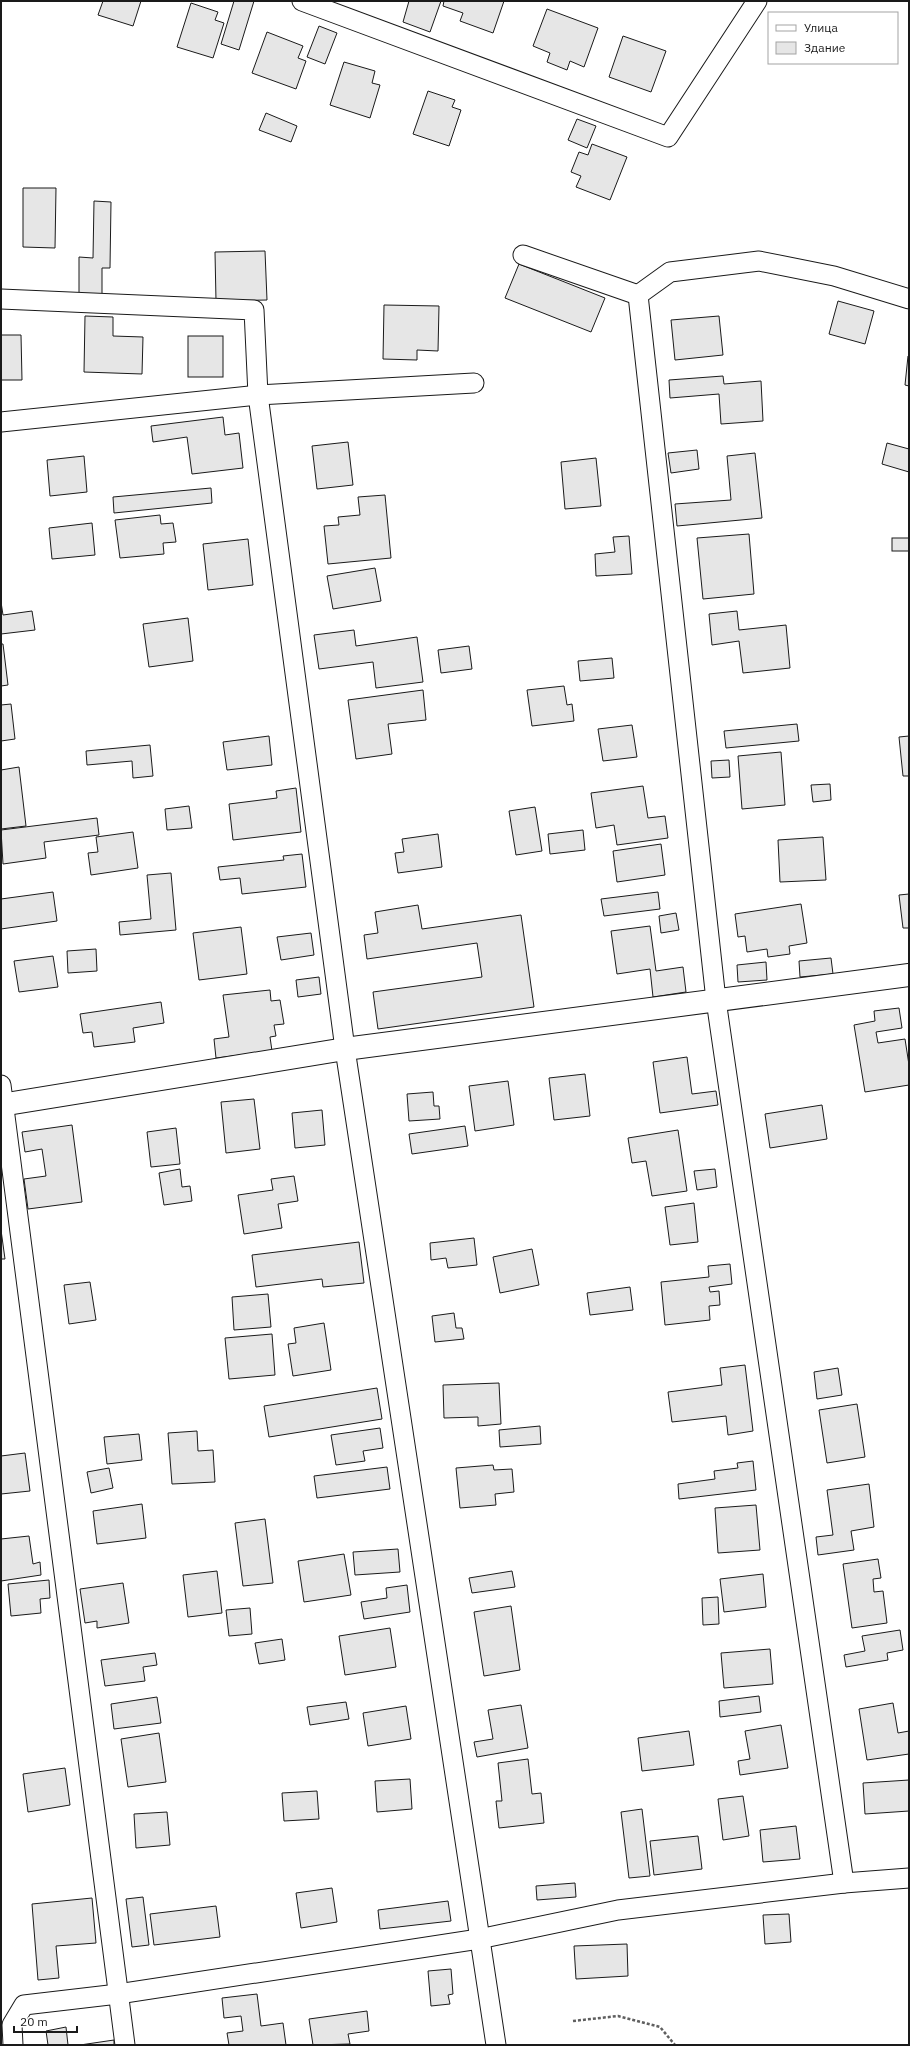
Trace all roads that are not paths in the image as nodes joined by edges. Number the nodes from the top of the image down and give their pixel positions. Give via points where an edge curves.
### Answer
1 (302, 1) edge
2 (756, 1) edge
3 (523, 255) dead end
4 (638, 295) junction
5 (1, 299) edge
6 (909, 299) edge
7 (474, 383) dead end
8 (258, 395) junction
9 (1, 422) edge
10 (909, 975) edge
11 (716, 1000) junction
12 (345, 1049) junction
13 (2, 1098) edge
14 (909, 1878) edge
15 (844, 1883) junction
16 (479, 1939) junction
17 (118, 1994) junction
18 (13, 2045) edge
19 (125, 2045) edge
20 (496, 2045) edge

1 - 2 street via 668,137
3 - 4 street
4 - 6 street via 670,272 759,261 834,276
4 - 11 street
5 - 8 street via 254,310
7 - 8 street
8 - 9 street
8 - 12 street
10 - 11 street
11 - 12 street
11 - 15 street
12 - 13 street
12 - 16 street
13 - 17 street
14 - 15 street
15 - 16 street via 618,1910
16 - 17 street
16 - 20 street
17 - 18 street via 24,2005 12,2025
17 - 19 street

